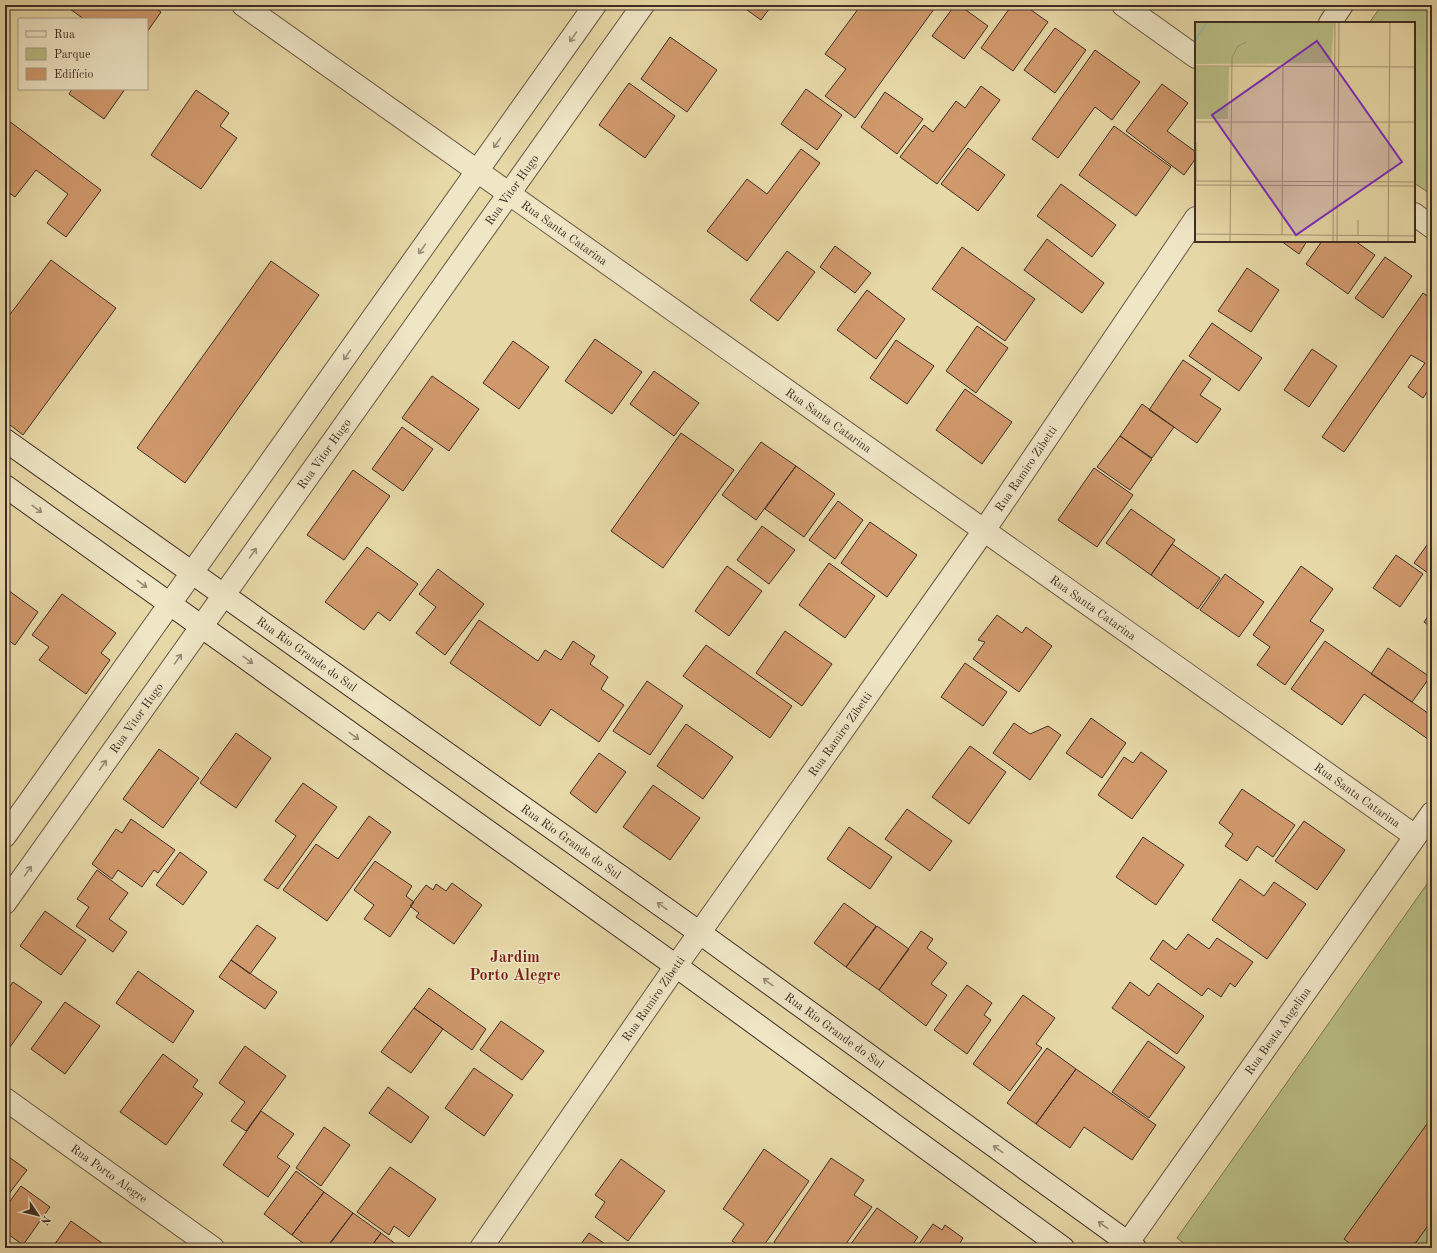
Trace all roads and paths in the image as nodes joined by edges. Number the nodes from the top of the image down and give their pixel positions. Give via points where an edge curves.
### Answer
1 (243, 5) edge
2 (595, 5) edge
3 (643, 5) edge
4 (1123, 5) edge
5 (1342, 5) edge
6 (1331, 22) edge
7 (1195, 56) edge
8 (478, 171) junction
9 (509, 193) junction
10 (1415, 215) edge
11 (1195, 219) edge
12 (1432, 227) edge
13 (5, 440) edge
14 (5, 486) edge
15 (985, 529) junction
16 (192, 572) junction
17 (223, 595) junction
18 (170, 604) junction
19 (201, 626) junction
20 (1432, 813) edge
21 (5, 836) edge
22 (1415, 836) junction
23 (5, 903) edge
24 (700, 933) junction
25 (676, 966) junction
26 (5, 1099) edge
27 (1129, 1246) edge
28 (213, 1248) edge
29 (481, 1248) edge
30 (1063, 1248) edge

1 - 8 street, Rua Santa Catarina
2 -> 8 street
3 - 9 street, Rua Vitor Hugo
4 - 7 street
5 - 6 street
8 - 9 street, Rua Santa Catarina
8 -> 16 street
9 - 15 street, Rua Santa Catarina
17 -> 9 street, Rua Vitor Hugo
10 - 12 street
11 - 15 street, Rua Ramiro Zibetti
13 - 16 street, Rua Rio Grande do Sul
14 -> 18 street
15 - 22 street, Rua Santa Catarina
15 - 24 street, Rua Ramiro Zibetti
16 - 17 street, Rua Rio Grande do Sul
16 - 18 street
17 - 19 street, Rua Vitor Hugo
24 -> 17 street, Rua Rio Grande do Sul
18 - 19 street
18 - 21 street
23 -> 19 street, Rua Vitor Hugo
19 -> 25 street
20 - 22 street, Rua Beata Angelina
22 - 27 street, Rua Beata Angelina
24 - 25 street, Rua Ramiro Zibetti
27 -> 24 street, Rua Rio Grande do Sul
25 - 29 street, Rua Ramiro Zibetti
25 - 30 street
26 - 28 street, Rua Porto Alegre

